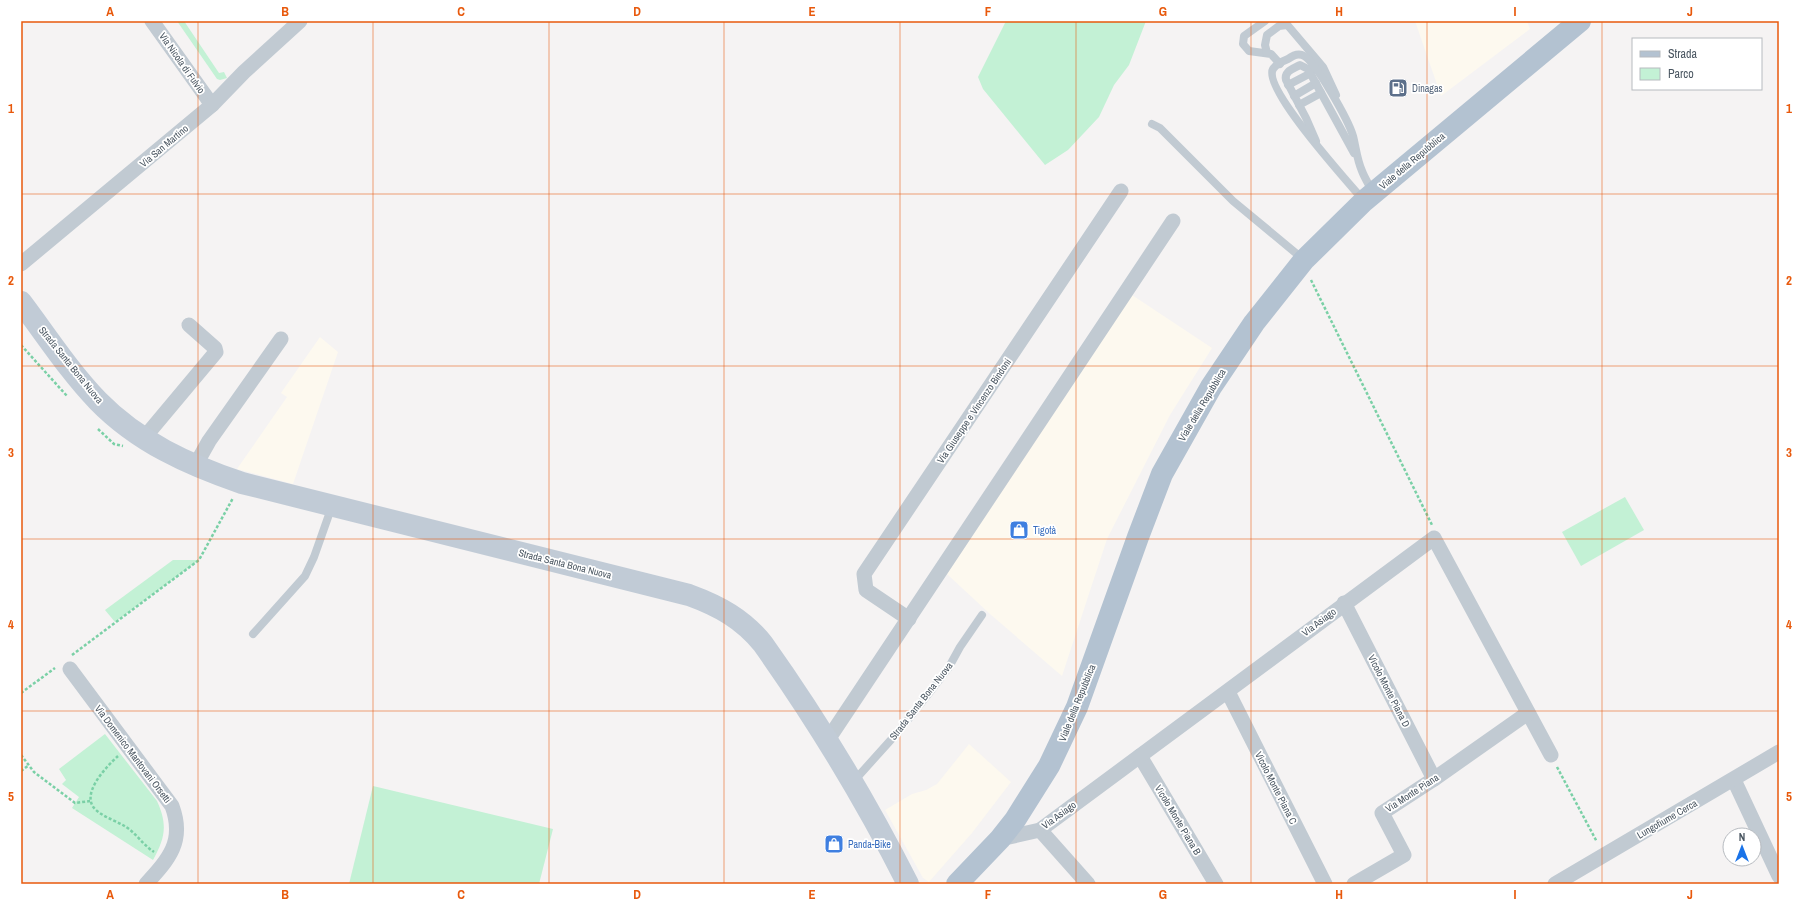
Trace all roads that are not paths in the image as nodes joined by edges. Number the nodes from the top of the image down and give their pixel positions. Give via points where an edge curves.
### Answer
1 (152, 21) edge
2 (300, 21) edge
3 (1265, 21) edge
4 (1580, 21) edge
5 (1285, 23) edge
6 (1267, 53) junction
7 (1280, 64) junction
8 (1310, 73) junction
9 (1316, 83) junction
10 (1288, 85) junction
11 (1322, 93) junction
12 (1294, 96) junction
13 (212, 106) junction
14 (1299, 106) junction
15 (1343, 115) junction
16 (1152, 124) dead end
17 (1320, 149) junction
18 (1359, 162) junction
19 (1122, 191) dead end
20 (1369, 197) junction
21 (1173, 221) dead end
22 (21, 264) edge
23 (1306, 268) junction
24 (21, 302) edge
25 (189, 325) dead end
26 (281, 338) dead end
27 (144, 438) junction
28 (195, 466) junction
29 (332, 506) junction
30 (1344, 603) junction
31 (982, 615) dead end
32 (909, 619) junction
33 (253, 634) dead end
34 (66, 664) road end
35 (1228, 692) junction
36 (1528, 713) junction
37 (827, 741) junction
38 (1779, 752) edge
39 (1551, 755) road end
40 (1140, 756) junction
41 (1434, 779) junction
42 (1734, 780) junction
43 (853, 783) junction
44 (1040, 830) junction
45 (1000, 839) junction
46 (1779, 876) edge
47 (146, 884) edge
48 (908, 884) edge
49 (957, 884) edge
50 (1088, 884) edge
51 (1216, 884) edge
52 (1325, 884) edge
53 (1354, 884) edge
54 (1555, 884) edge

1 - 13 street, Via Nicola di Fulvio
2 - 13 street, Via San Martino via 244,72
3 - 6 lane via 1244,36 1243,40 1245,48 1249,51
4 - 20 main road, Viale della Repubblica
5 - 6 lane via 1267,35
5 - 15 lane via 1323,67
6 - 7 lane via 1276,57
7 - 15 lane via 1299,54 1306,58 1315,67
7 - 17 lane via 1272,70 1272,78 1296,120
8 - 9 lane
8 - 10 lane
8 - 10 lane via 1300,65 1287,72 1285,76
9 - 11 lane
9 - 12 lane
10 - 12 lane
11 - 14 lane
11 - 18 lane
12 - 14 lane
13 - 22 street, Via San Martino
14 - 17 lane
15 - 18 lane via 1353,135
16 - 23 lane via 1160,128 1233,201
17 - 20 lane
18 - 20 lane
19 - 32 street, Via Giuseppe e Vincenzo Bindoni via 864,574 866,590
20 - 23 main road, Viale della Repubblica
21 - 32 street
23 - 45 main road, Viale della Repubblica via 1254,323 1211,386 1162,474 1077,707 1049,766
24 - 27 street, Strada Santa Bona Nuova via 68,366 99,401
25 - 27 street via 215,348 216,352
26 - 28 street via 208,441
27 - 28 street, Strada Santa Bona Nuova
28 - 29 street, Strada Santa Bona Nuova via 242,483
29 - 33 lane via 305,576
29 - 37 street, Strada Santa Bona Nuova via 670,590 722,608 743,622 763,644
30 - 35 street, Via Asiago
30 - 36 street, Via Asiago via 1434,538
30 - 41 street, Vicolo Monte Piana D
31 - 43 lane, Strada Santa Bona Nuova via 933,688
32 - 37 street
34 - 47 street, Via Domenico Mantovani Orsetti via 166,796 174,811 176,838 168,860
35 - 40 street, Via Asiago
35 - 52 street, Vicolo Monte Piana C
36 - 39 street
36 - 41 street, Via Monte Piana
37 - 43 street, Strada Santa Bona Nuova
38 - 42 street, Lungofiume Cerca
40 - 44 street, Via Asiago
40 - 51 street, Vicolo Monte Piana B
41 - 53 street, Via Monte Piana via 1382,813 1404,855
42 - 46 street
42 - 54 street, Lungofiume Cerca
43 - 48 street, Strada Santa Bona Nuova
44 - 45 street, Via Asiago
44 - 50 street
45 - 49 main road, Viale della Repubblica

